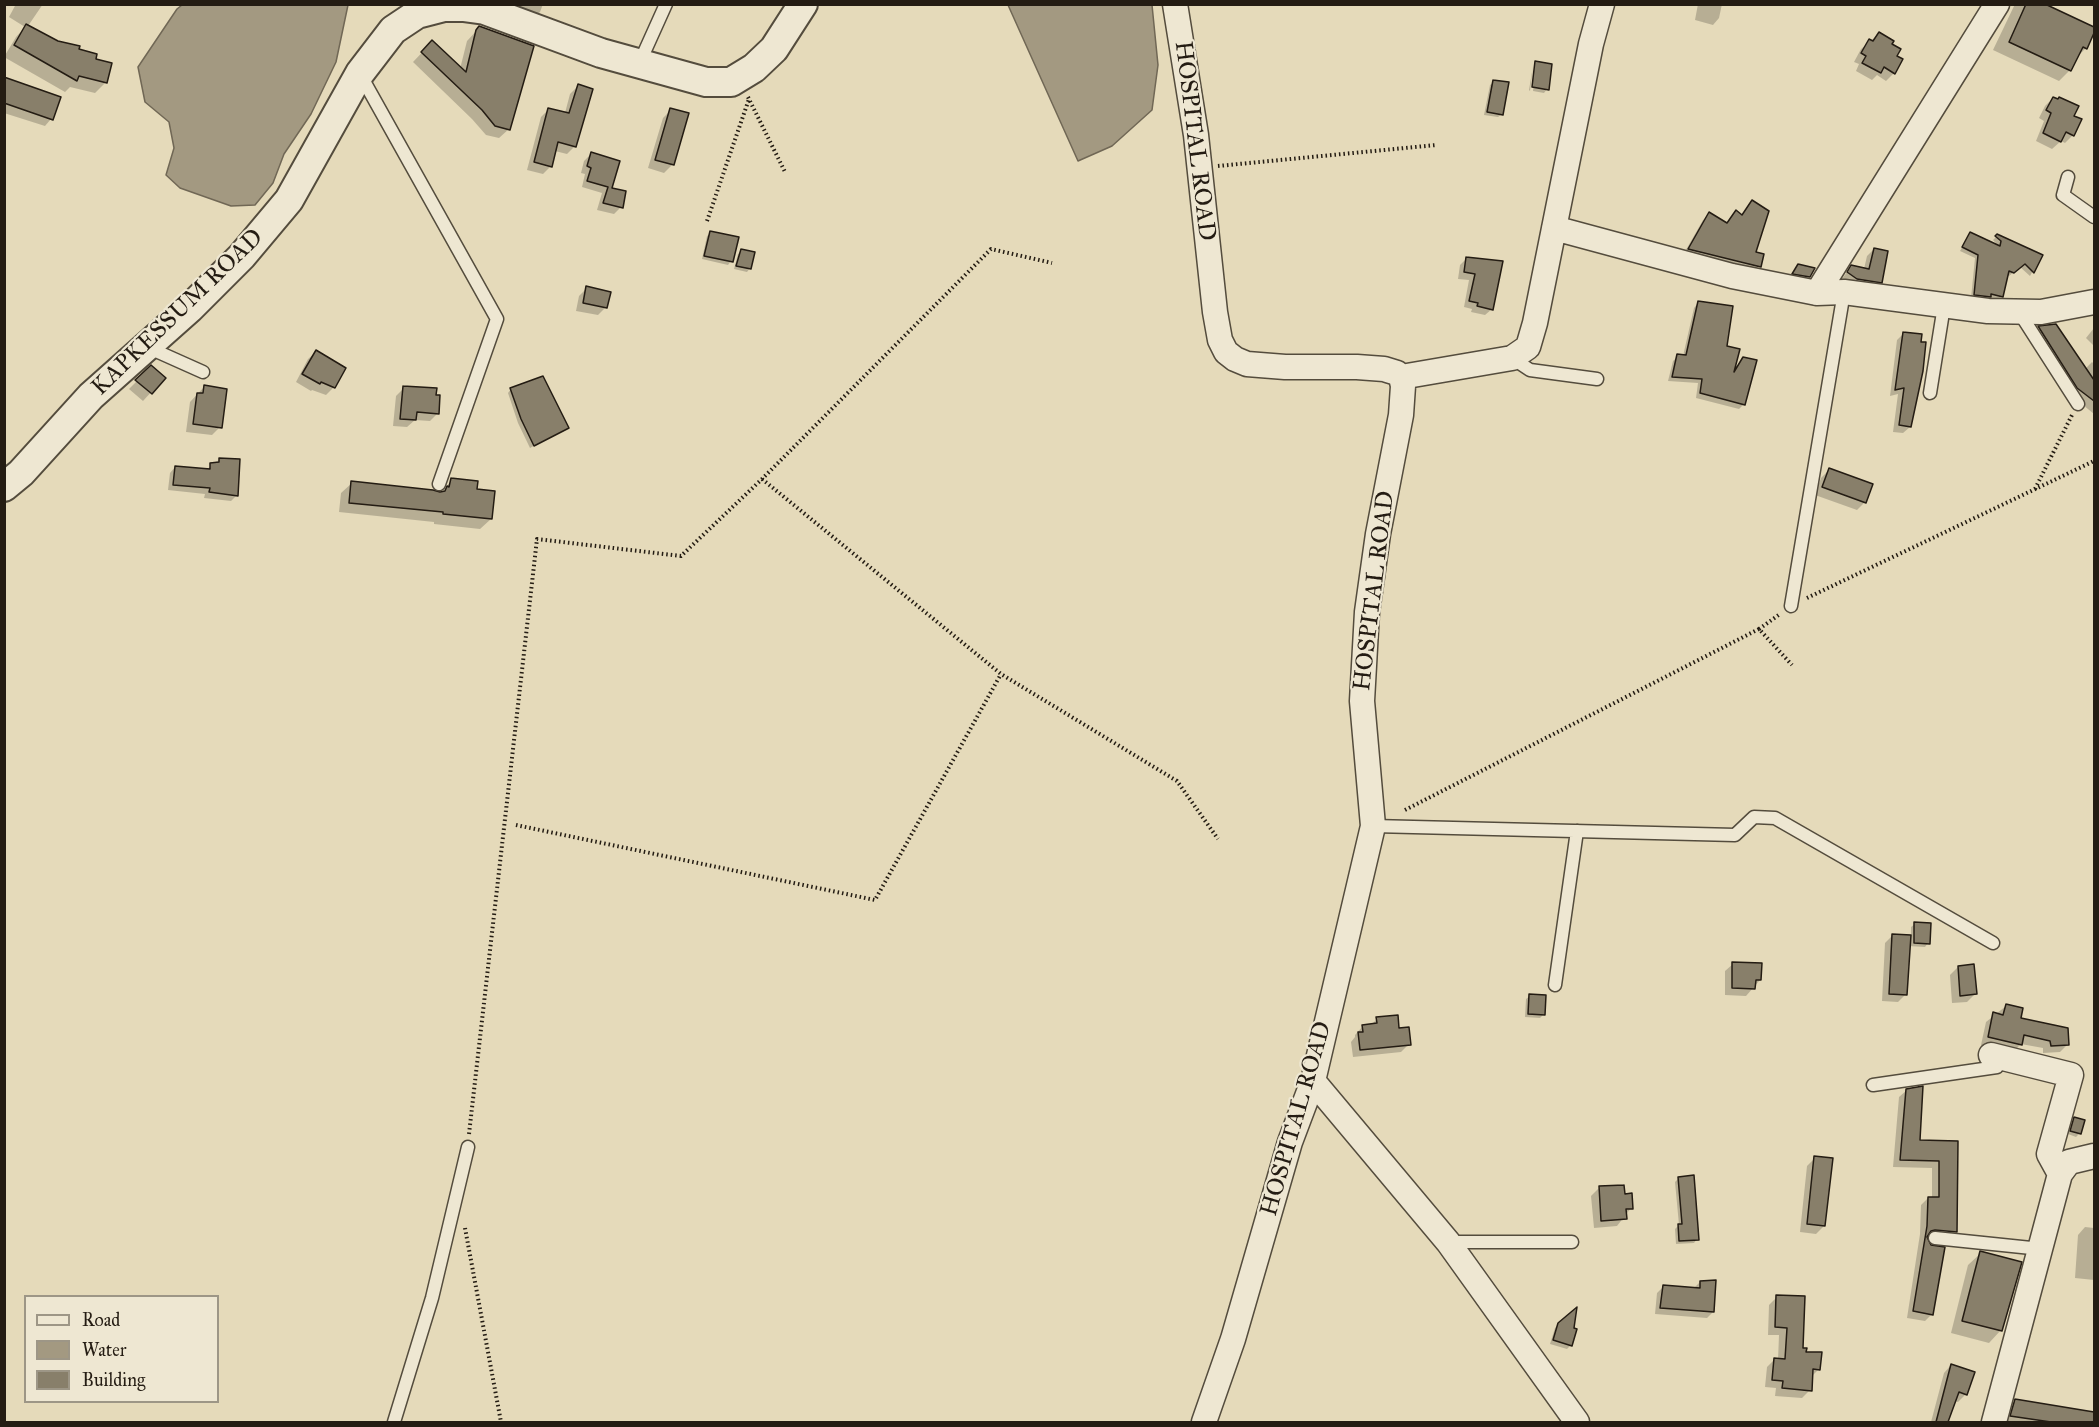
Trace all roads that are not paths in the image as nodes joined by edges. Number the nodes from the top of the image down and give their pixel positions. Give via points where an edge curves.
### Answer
1 (666, 4) edge
2 (803, 4) edge
3 (1175, 4) edge
4 (1602, 4) edge
5 (1997, 4) edge
6 (639, 64) junction
7 (360, 73) junction
8 (2068, 177) dead end
9 (2094, 217) edge
10 (1554, 228) junction
11 (1844, 292) junction
12 (1816, 293) junction
13 (2094, 302) edge
14 (1944, 306) junction
15 (2019, 312) junction
16 (146, 347) junction
17 (1512, 358) junction
18 (203, 372) dead end
19 (1401, 376) junction
20 (1597, 379) dead end
21 (1930, 393) dead end
22 (2078, 404) road end
23 (439, 484) dead end
24 (4, 487) edge
25 (1791, 606) road end
26 (1373, 826) junction
27 (1577, 831) junction
28 (1994, 943) dead end
29 (1555, 985) dead end
30 (1997, 1056) joint
31 (1313, 1081) junction
32 (1873, 1085) dead end
33 (468, 1147) road end
34 (2094, 1156) edge
35 (2060, 1174) junction
36 (1935, 1238) dead end
37 (1448, 1242) junction
38 (1572, 1242) dead end
39 (2041, 1249) junction
40 (394, 1422) edge
41 (1204, 1422) edge
42 (1577, 1422) edge
43 (1994, 1422) edge

1 - 6 lane
2 - 6 street, KAPKESSUM ROAD via 774,49 753,68 744,88
3 - 19 street, HOSPITAL ROAD via 1215,312 1226,352 1246,364 1384,369
4 - 10 street
5 - 12 street
6 - 7 street, KAPKESSUM ROAD via 485,10 444,6 417,14 393,30
7 - 16 street, KAPKESSUM ROAD via 288,200 242,256
7 - 23 lane via 497,319
8 - 9 lane via 2063,195
10 - 12 street via 1732,276
10 - 17 street via 1531,340 1524,351
11 - 12 street
11 - 14 street
11 - 25 lane
13 - 15 street
14 - 15 street
14 - 21 lane
15 - 22 lane
16 - 18 lane
16 - 24 street, KAPKESSUM ROAD via 91,396
17 - 19 street
17 - 20 lane via 1530,370
19 - 26 street, HOSPITAL ROAD via 1401,415 1367,612 1362,701
26 - 27 lane
26 - 31 street, HOSPITAL ROAD
27 - 28 lane via 1735,835 1755,817 1775,818
27 - 29 lane
30 - 32 lane via 1997,1066
30 - 35 street via 2071,1075 2049,1154
31 - 37 street
31 - 41 street, HOSPITAL ROAD via 1290,1142 1233,1339
33 - 40 lane via 432,1298
34 - 35 street via 2069,1162
35 - 39 street
36 - 39 lane
37 - 38 lane
37 - 42 street
39 - 43 street

